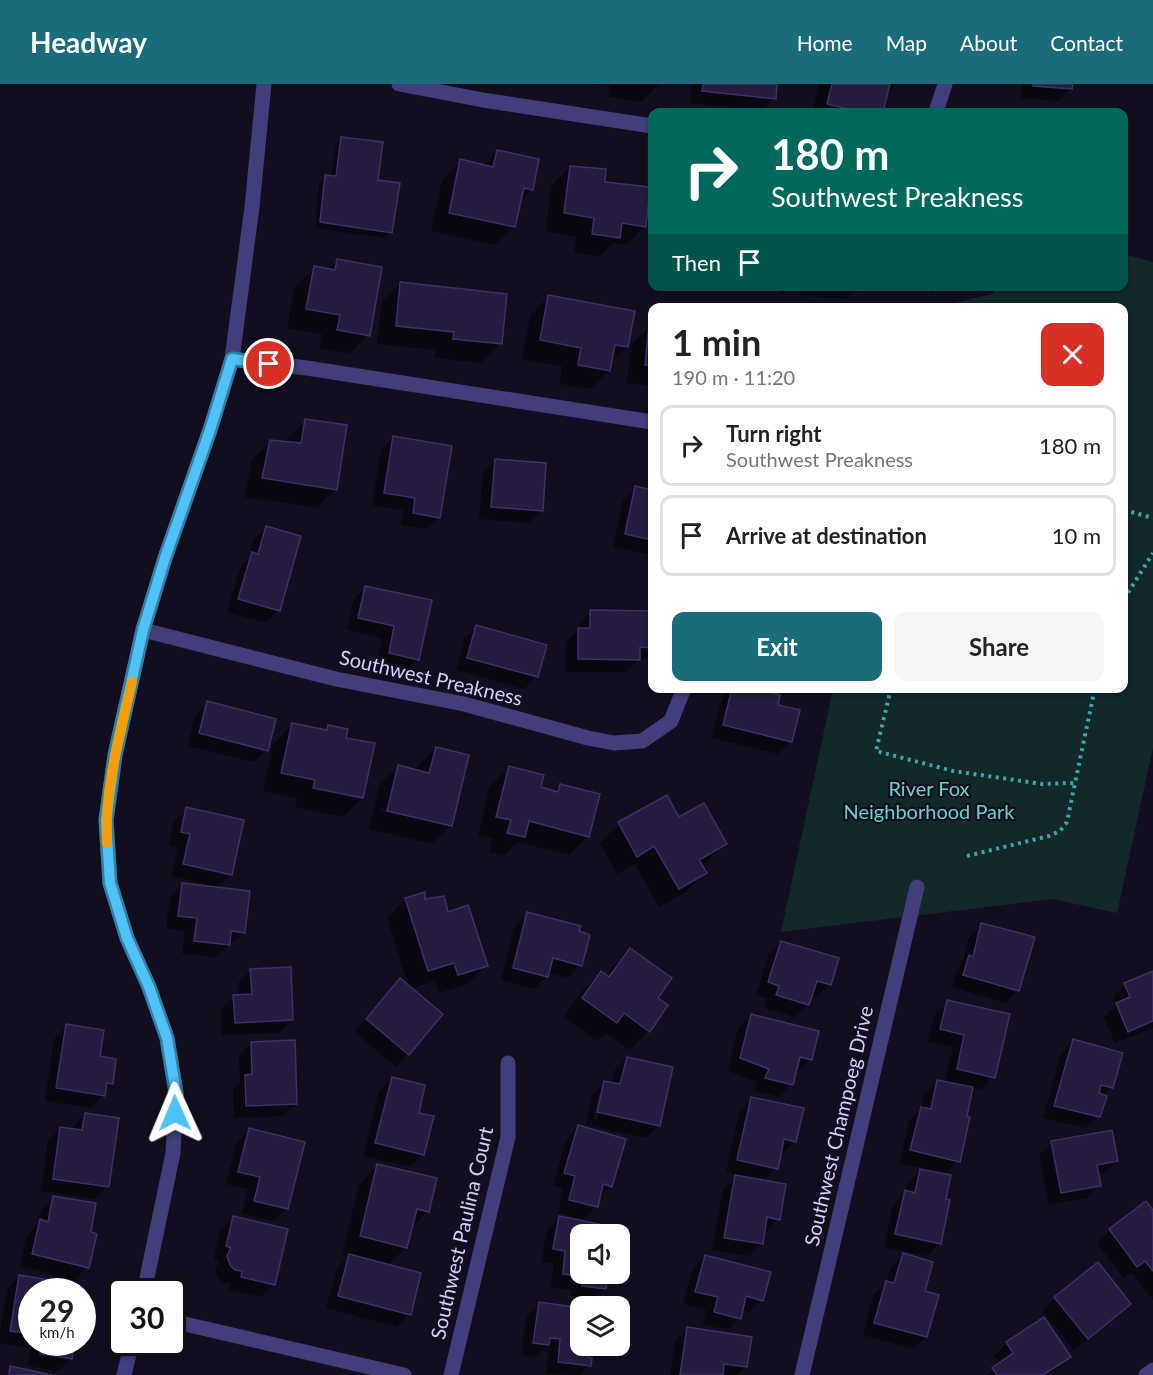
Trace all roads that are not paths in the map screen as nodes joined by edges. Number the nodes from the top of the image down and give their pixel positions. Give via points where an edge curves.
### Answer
1 (264, 84) edge
2 (399, 84) edge
3 (945, 84) edge
4 (937, 108) edge
5 (648, 125) edge
6 (232, 359) junction
7 (648, 421) edge
8 (143, 630) junction
9 (682, 693) edge
10 (917, 887) dead end
11 (508, 1063) dead end
12 (147, 1278) edge
13 (186, 1324) edge
14 (129, 1356) edge
15 (1153, 1370) edge
16 (124, 1375) edge
17 (404, 1375) edge
18 (451, 1375) edge
19 (802, 1375) edge
20 (1146, 1375) edge

1 - 6 street
2 - 5 street
3 - 4 street
6 - 7 street
6 - 8 street
8 - 9 street, Southwest Preakness via 614,743 642,741 671,720
8 - 12 street via 115,755 106,820 110,883 127,938 167,1038 176,1093 173,1154
10 - 19 street, Southwest Champoeg Drive
11 - 18 street, Southwest Paulina Court via 508,1137
13 - 17 street
14 - 16 street
15 - 20 street

